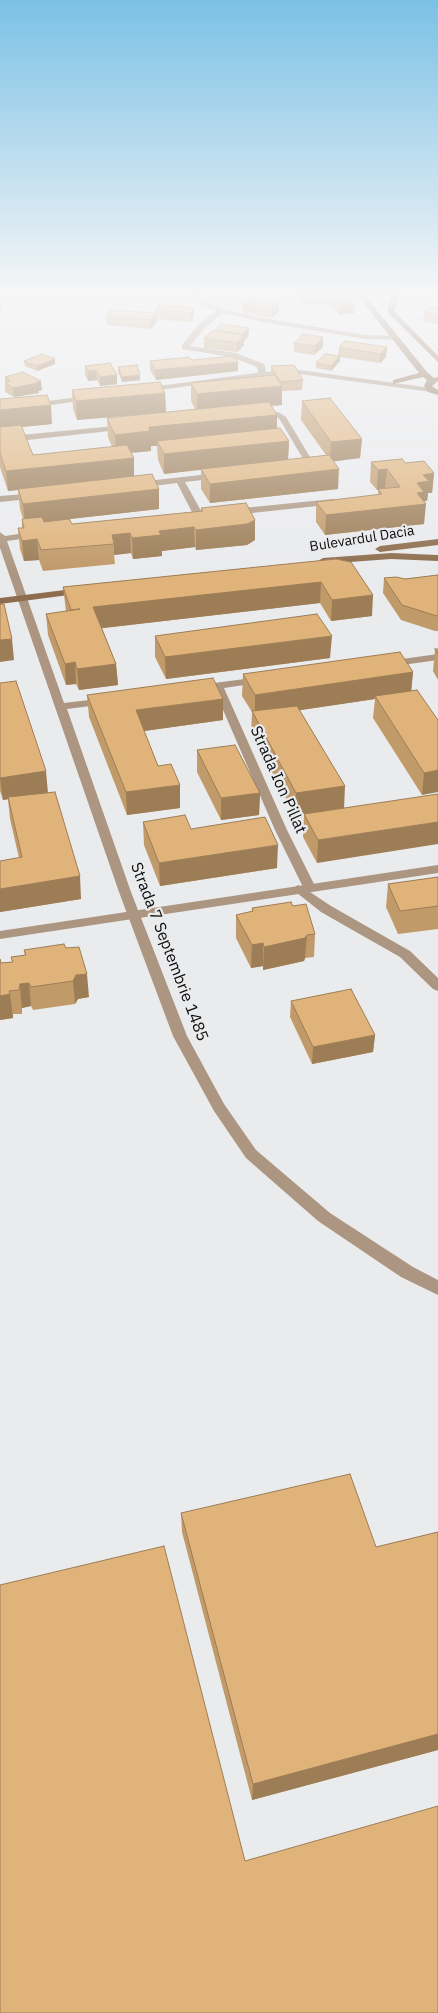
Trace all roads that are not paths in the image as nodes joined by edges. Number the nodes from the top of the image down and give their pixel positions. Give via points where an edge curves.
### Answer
1 (177, 386) edge
2 (134, 392) edge
3 (97, 396) edge
4 (0, 410) edge
5 (246, 414) edge
6 (134, 426) edge
7 (0, 440) edge
8 (286, 468) edge
9 (229, 475) edge
10 (180, 481) junction
11 (124, 487) edge
12 (48, 494) edge
13 (0, 499) edge
14 (342, 500) edge
15 (228, 513) edge
16 (199, 516) edge
17 (51, 533) edge
18 (1, 541) edge
19 (438, 542) edge
20 (438, 558) edge
21 (88, 590) edge
22 (24, 598) junction
23 (0, 601) edge
24 (438, 657) edge
25 (378, 665) edge
26 (274, 678) edge
27 (218, 686) junction
28 (188, 690) edge
29 (119, 699) edge
30 (60, 707) junction
31 (438, 869) edge
32 (304, 888) junction
33 (133, 914) junction
34 (0, 935) edge
35 (438, 986) edge
36 (438, 1288) edge

1 - 2 street
3 - 4 street
5 - 8 street via 278,414 283,419 309,462 306,466
6 - 7 street
9 - 10 street
10 - 11 street
10 - 16 street
12 - 13 street
14 - 15 street
17 - 18 street
18 - 22 street, Strada 7 Septembrie 1485
19 - 20 main road, Bulevardul Dacia via 312,562 391,556
21 - 22 main road
22 - 23 main road
22 - 30 street, Strada 7 Septembrie 1485
24 - 25 street
26 - 27 street
27 - 28 street
27 - 32 street, Strada Ion Pillat
29 - 30 street
30 - 33 street, Strada 7 Septembrie 1485
31 - 32 street
32 - 33 street
32 - 35 street via 326,909 405,954
33 - 34 street
33 - 36 street, Strada 7 Septembrie 1485 via 180,1036 251,1154 324,1217 407,1272

